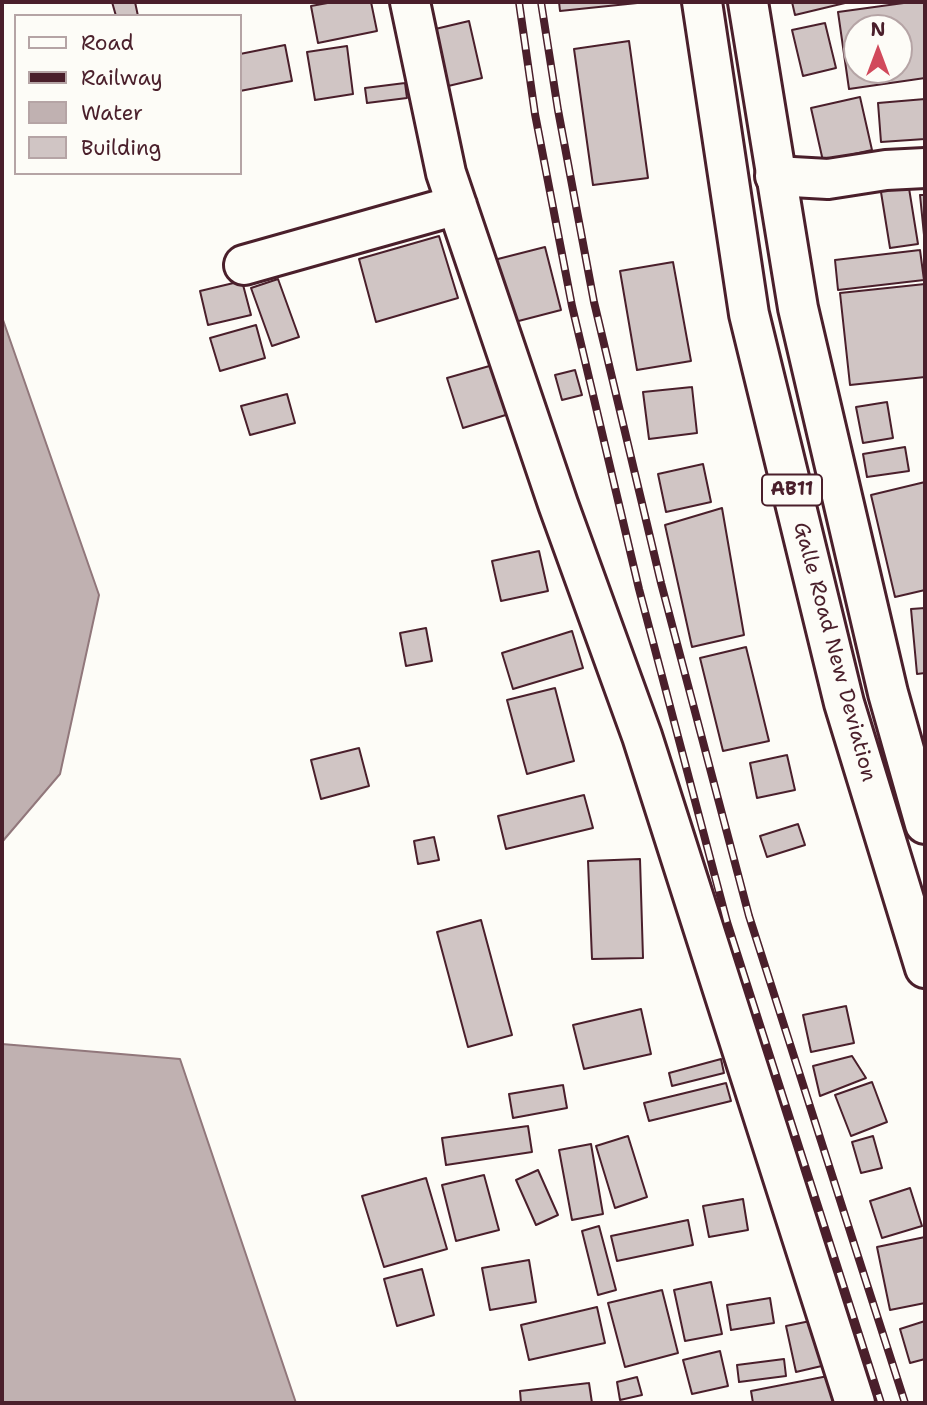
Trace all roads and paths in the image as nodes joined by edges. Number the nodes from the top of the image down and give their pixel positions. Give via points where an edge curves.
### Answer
1 (410, 2) edge
2 (702, 2) edge
3 (748, 2) edge
4 (925, 168) edge
5 (775, 177) junction
6 (457, 205) junction
7 (244, 265) dead end
8 (918, 766) edge
9 (925, 824) edge
10 (925, 968) edge
11 (855, 1403) edge

1 - 6 street
2 - 10 street, Galle Road New Deviation / AB11 via 749,314 844,703
3 - 5 street, Galle Road New Deviation / AB11
4 - 5 street via 828,179
5 - 8 street, Galle Road New Deviation / AB11 via 797,308 888,693
6 - 7 street
6 - 11 street via 642,736
8 - 9 street, Galle Road New Deviation / AB11

